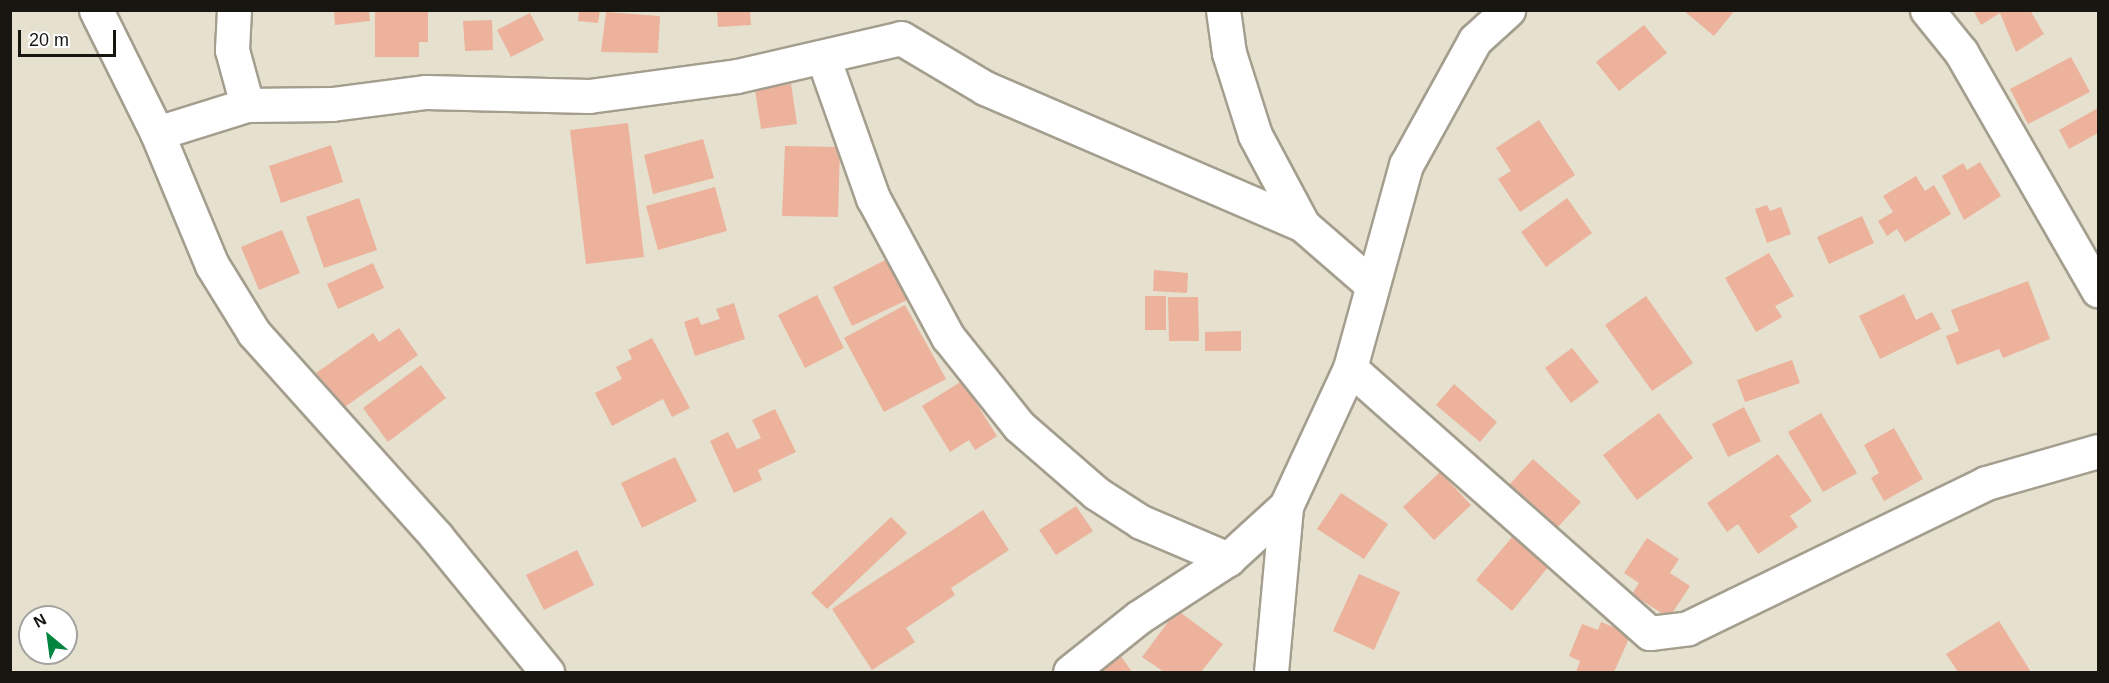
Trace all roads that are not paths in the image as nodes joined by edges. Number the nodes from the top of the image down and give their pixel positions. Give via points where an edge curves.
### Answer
1 (96, 10) edge
2 (234, 10) edge
3 (1223, 10) edge
4 (1508, 10) edge
5 (1927, 10) edge
6 (824, 57) junction
7 (247, 105) junction
8 (157, 133) junction
9 (1303, 225) junction
10 (1372, 285) junction
11 (2098, 290) edge
12 (1350, 368) junction
13 (2098, 451) edge
14 (1286, 506) junction
15 (1228, 559) junction
16 (547, 672) edge
17 (1070, 672) edge
18 (1270, 672) edge

1 - 8 street
2 - 7 street via 232,50
3 - 9 street via 1232,65 1255,135
4 - 10 street via 1475,40 1432,112 1406,165
5 - 11 street via 1961,52
6 - 7 street via 737,76 589,96 426,92 332,104
6 - 9 street via 901,38 985,88
6 - 15 street via 873,198 948,337 969,364 1019,426 1096,493 1141,522
7 - 8 street
8 - 16 street via 212,265 254,333 436,536
9 - 10 street
10 - 12 street
12 - 13 street via 1650,633 1688,628 1986,483
12 - 14 street
14 - 15 street
14 - 18 street
15 - 17 street via 1138,617

